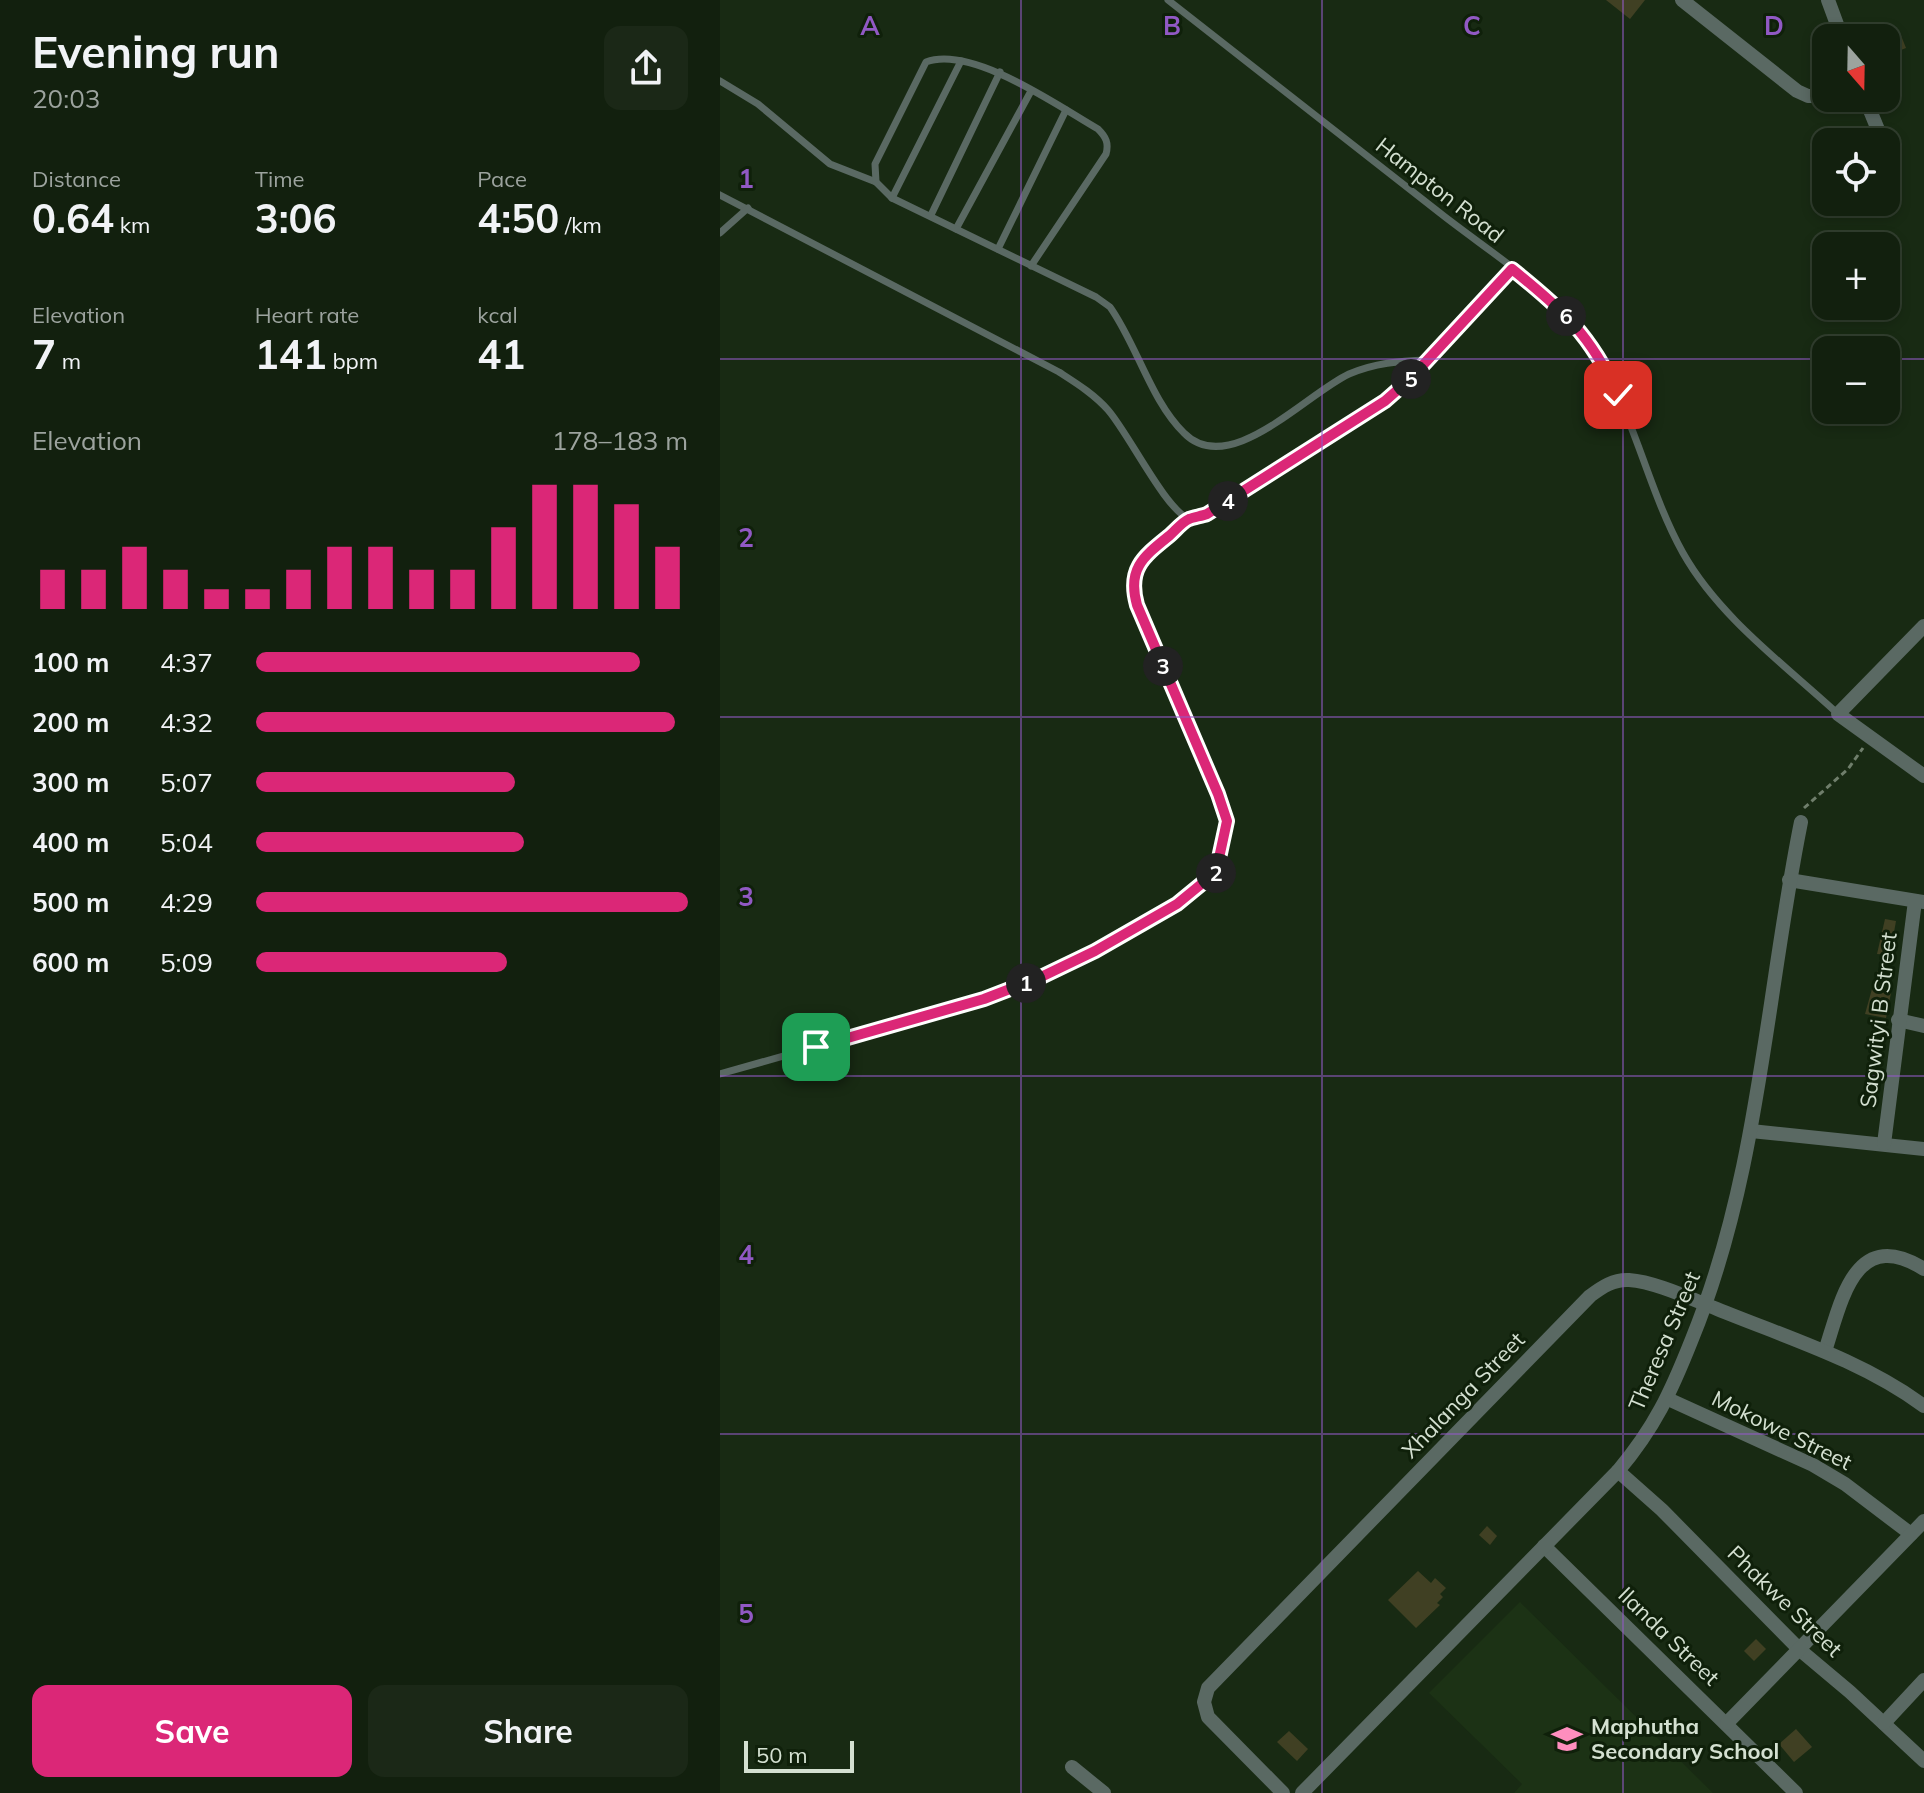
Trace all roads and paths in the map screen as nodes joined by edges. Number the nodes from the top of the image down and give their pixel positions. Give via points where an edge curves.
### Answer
1 (1168, 0) edge
2 (1682, 0) edge
3 (1828, 0) edge
4 (1837, 24) edge
5 (961, 61) junction
6 (1000, 72) junction
7 (720, 81) edge
8 (1031, 91) junction
9 (1812, 96) edge
10 (1066, 110) junction
11 (876, 182) junction
12 (720, 195) edge
13 (892, 198) junction
14 (748, 208) junction
15 (931, 215) junction
16 (956, 229) junction
17 (720, 233) edge
18 (998, 249) junction
19 (1031, 266) junction
20 (1512, 269) junction
21 (1428, 360) junction
22 (1189, 519) junction
23 (1924, 626) edge
24 (1838, 714) junction
25 (1868, 738) junction
26 (1924, 776) edge
27 (1801, 822) joint
28 (1789, 880) junction
29 (1920, 902) edge
30 (1898, 1020) junction
31 (1924, 1026) edge
32 (720, 1074) edge
33 (1751, 1131) junction
34 (1884, 1144) junction
35 (1924, 1149) edge
36 (1924, 1269) edge
37 (1706, 1305) junction
38 (1825, 1351) junction
39 (1668, 1399) junction
40 (1924, 1406) edge
41 (1618, 1471) junction
42 (1924, 1521) edge
43 (1911, 1534) junction
44 (1544, 1546) junction
45 (1800, 1650) junction
46 (1924, 1680) edge
47 (1727, 1723) junction
48 (1884, 1723) junction
49 (1924, 1761) edge
50 (1072, 1767) dead end
51 (1104, 1793) edge
52 (1283, 1793) edge
53 (1302, 1793) edge
54 (1796, 1793) edge

1 - 20 lane, Hampton Road
2 - 9 street via 1797,91
3 - 4 street
5 - 6 lane
5 - 11 lane via 934,59 920,69 875,164
5 - 13 lane
6 - 8 lane
6 - 15 lane
7 - 11 lane via 758,104 830,164
8 - 10 lane
8 - 16 lane
10 - 18 lane
10 - 19 lane via 1098,129 1108,146
11 - 13 lane
12 - 14 lane
13 - 15 lane
14 - 17 lane
14 - 22 lane via 1087,390 1108,409 1173,506
15 - 16 lane
16 - 18 lane
18 - 19 lane
19 - 21 lane via 1110,307 1169,416 1201,445 1217,448 1250,438 1330,385 1370,366
20 - 21 lane
20 - 24 lane, Hampton Road via 1577,327 1602,361 1665,518 1704,584
21 - 22 lane via 1354,423 1207,514
22 - 32 lane via 1138,565 1133,591 1227,821 1216,872 1177,904 1041,977 984,999
23 - 24 street
24 - 25 street
25 - 26 street
25 - 27 path via 1848,769 1807,804
27 - 28 street, Theresa Street
28 - 29 street
28 - 33 street, Theresa Street
29 - 30 street, Sagwityi B Street
30 - 31 street
30 - 34 street, Sagwityi B Street
33 - 34 street
33 - 37 street, Theresa Street via 1738,1199
34 - 35 street
36 - 38 street via 1885,1257 1861,1265 1847,1287
37 - 38 street, Xhalanga Street
37 - 39 street, Theresa Street
37 - 52 street, Xhalanga Street via 1628,1280 1590,1296 1215,1680 1204,1695 1208,1717
38 - 40 street, Xhalanga Street
39 - 41 street, Theresa Street
39 - 43 street, Mokowe Street via 1813,1465
41 - 44 street, Theresa Street
41 - 45 street, Phakwe Street
42 - 43 street
43 - 45 street
44 - 47 street, Ilanda Street
44 - 53 street, Theresa Street
45 - 47 street
45 - 48 street, Phakwe Street
46 - 48 street
47 - 54 street, Ilanda Street
48 - 49 street, Phakwe Street
50 - 51 street

